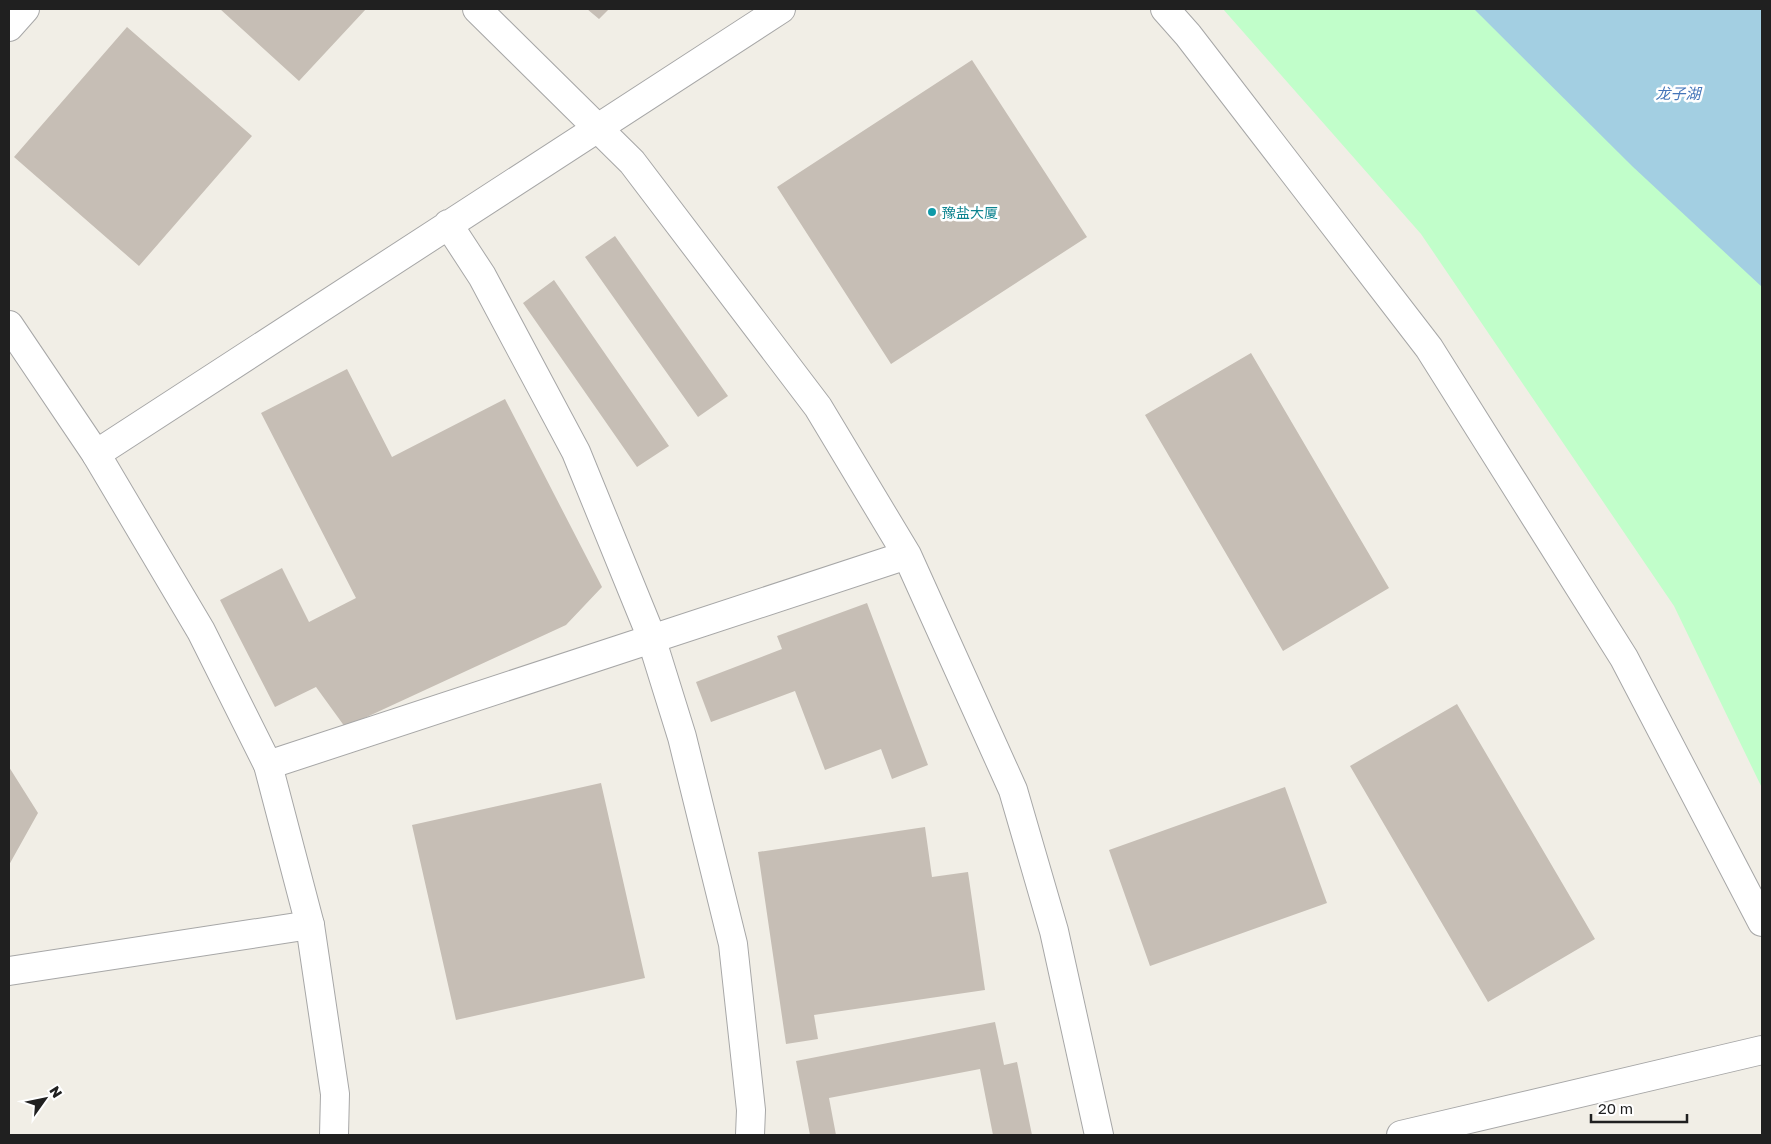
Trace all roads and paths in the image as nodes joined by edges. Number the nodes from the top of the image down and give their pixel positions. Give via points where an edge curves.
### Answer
1 (25, 9) edge
2 (477, 9) edge
3 (781, 9) edge
4 (1165, 9) edge
5 (9, 27) edge
6 (597, 127) junction
7 (448, 224) junction
8 (9, 325) edge
9 (96, 454) junction
10 (907, 555) junction
11 (651, 638) junction
12 (268, 765) junction
13 (1762, 922) edge
14 (310, 925) junction
15 (9, 971) edge
16 (1762, 1050) edge
17 (334, 1135) edge
18 (750, 1135) edge
19 (1099, 1135) edge
20 (1401, 1135) edge

1 - 5 street
2 - 6 street
3 - 6 street
4 - 13 street via 1429,348 1624,658
6 - 7 street
6 - 10 street via 632,162 818,407
7 - 9 street
7 - 11 street via 482,276 576,452
8 - 9 street
9 - 12 street via 201,631
10 - 11 street
10 - 19 street via 1013,790 1054,931
11 - 12 street
11 - 18 street via 682,737 733,944 751,1110
12 - 14 street
14 - 15 street
14 - 17 street via 335,1094
16 - 20 street

